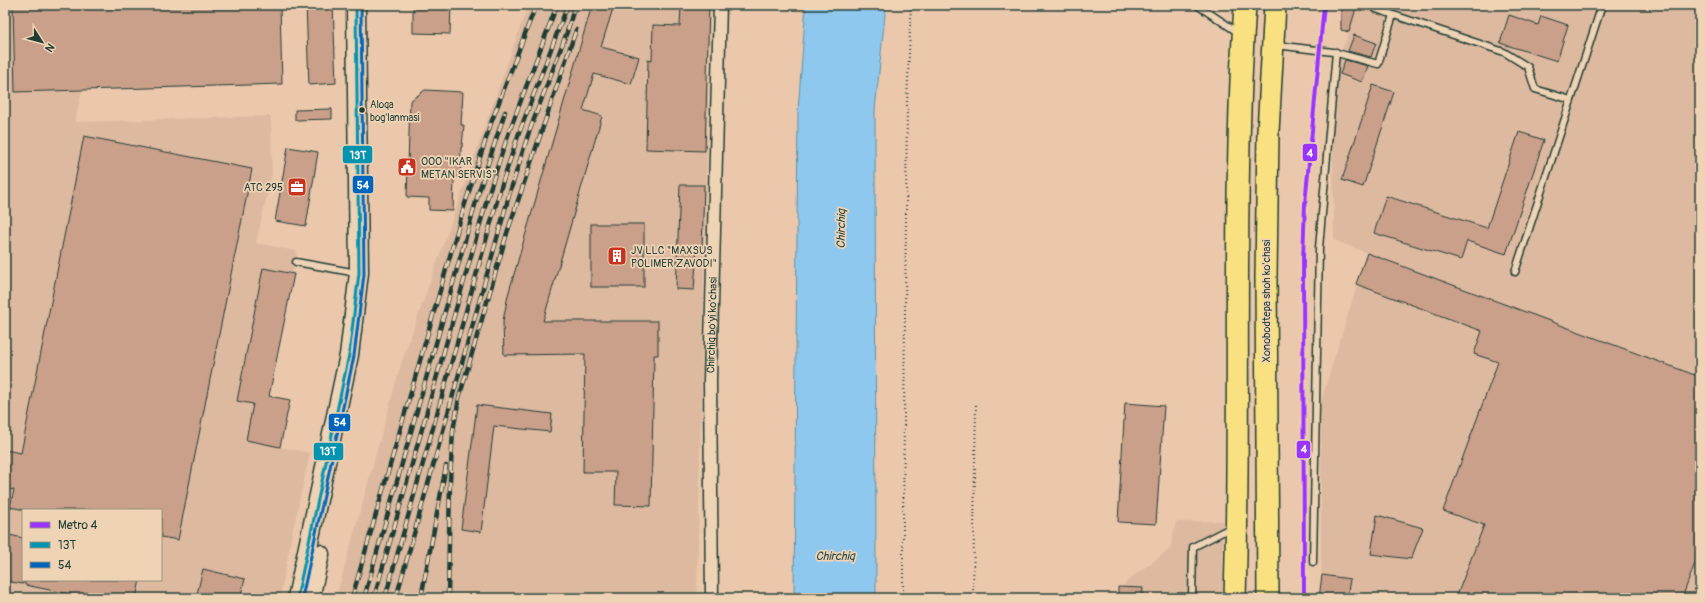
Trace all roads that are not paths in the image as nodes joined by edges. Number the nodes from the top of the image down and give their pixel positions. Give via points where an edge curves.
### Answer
1 (356, 5) edge
2 (368, 5) edge
3 (720, 5) edge
4 (1197, 5) edge
5 (1245, 5) edge
6 (1275, 5) edge
7 (1377, 5) edge
8 (1602, 5) edge
9 (1393, 15) junction
10 (1243, 36) junction
11 (1272, 44) junction
12 (1336, 52) junction
13 (1571, 100) junction
14 (296, 262) dead end
15 (1515, 272) dead end
16 (365, 273) junction
17 (1237, 524) junction
18 (1314, 562) dead end
19 (297, 598) edge
20 (310, 598) edge
21 (712, 598) edge
22 (1192, 598) edge
23 (1235, 598) edge
24 (1268, 598) edge

1 - 16 main road
2 - 16 main road
3 - 21 street, Chirchiq bo'yi ko'chasi via 710,380
4 - 10 lane
5 - 10 highway
6 - 11 highway, Xonobodtepa shoh ko'chasi
7 - 9 lane via 1376,9
8 - 13 lane
9 - 12 lane via 1378,64
9 - 13 lane via 1504,52 1528,67 1535,89
10 - 17 highway
11 - 12 lane
11 - 24 highway, Xonobodtepa shoh ko'chasi via 1266,277
12 - 18 lane via 1319,248
13 - 15 lane
14 - 16 lane
16 - 19 main road
16 - 20 main road via 360,358
17 - 22 lane via 1193,547
17 - 23 highway

